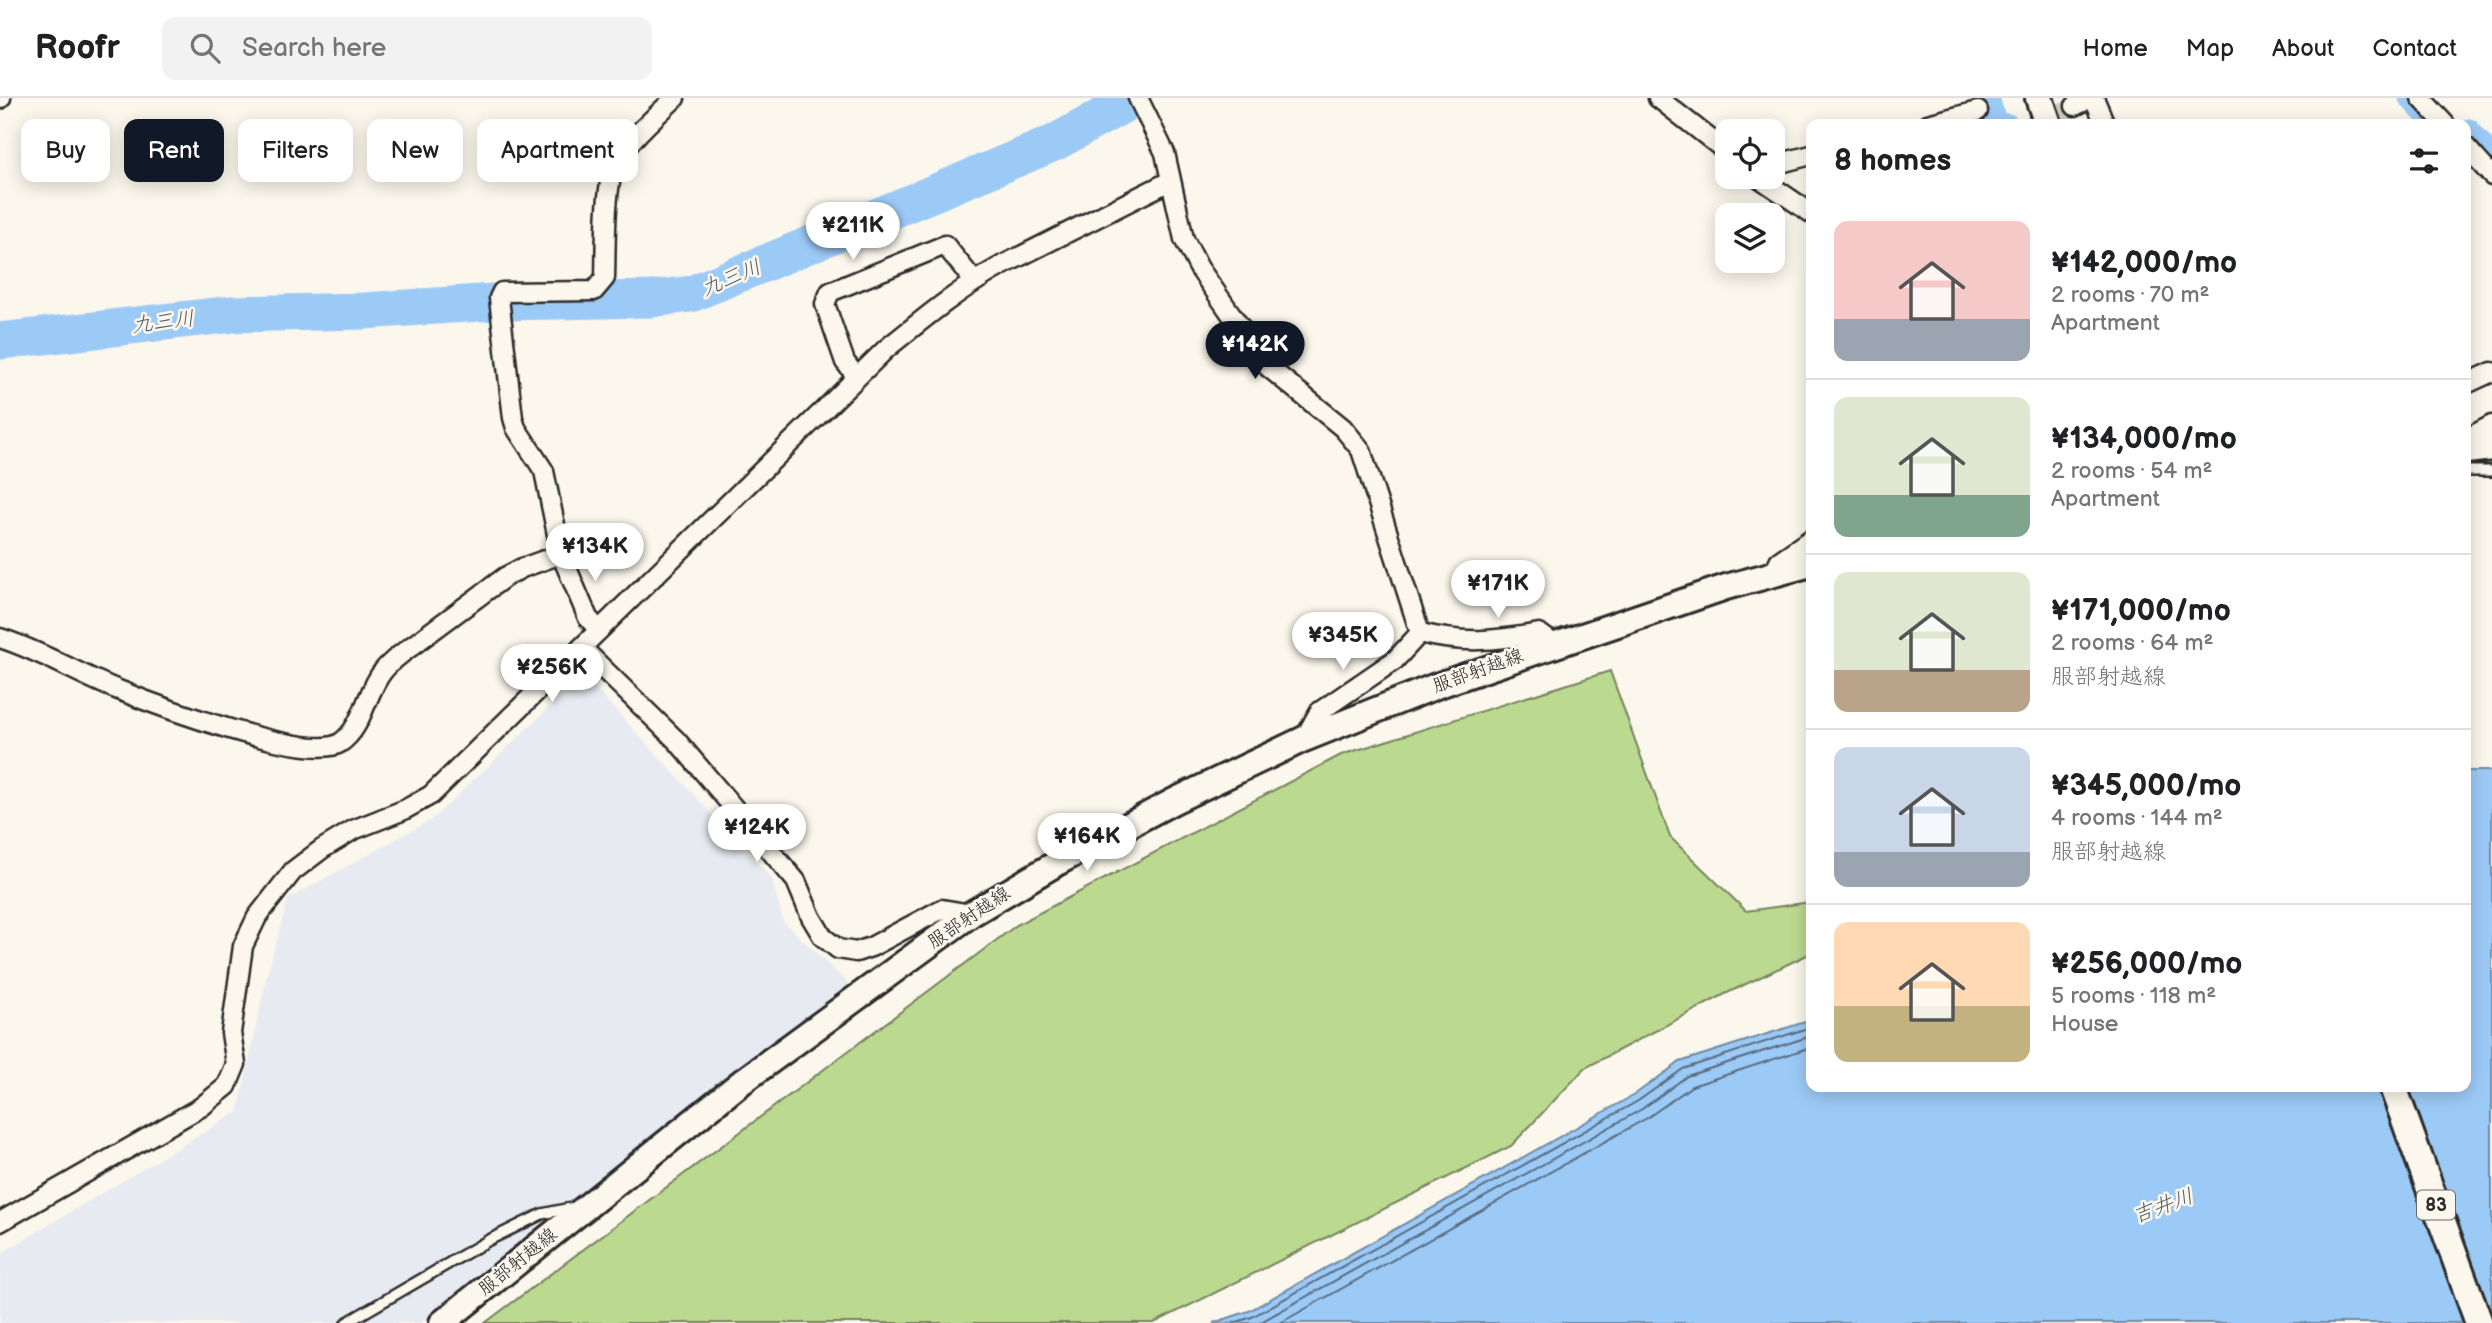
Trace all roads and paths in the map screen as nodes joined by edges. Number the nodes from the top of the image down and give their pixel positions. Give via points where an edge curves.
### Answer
1 (675, 98) edge
2 (1138, 98) edge
3 (1658, 98) edge
4 (2039, 98) edge
5 (2421, 98) edge
6 (2086, 101) edge
7 (1978, 111) edge
8 (1947, 119) edge
9 (2046, 119) edge
10 (2101, 119) edge
11 (2440, 119) edge
12 (1715, 143) edge
13 (2471, 153) edge
14 (1806, 156) edge
15 (1785, 162) edge
16 (2492, 176) edge
17 (1170, 181) junction
18 (1776, 189) edge
19 (1806, 210) edge
20 (974, 281) junction
21 (2492, 372) edge
22 (857, 377) junction
23 (2471, 382) edge
24 (2492, 425) edge
25 (2471, 436) edge
26 (2492, 448) edge
27 (2471, 450) edge
28 (2471, 471) edge
29 (2492, 471) edge
30 (1806, 542) edge
31 (561, 554) junction
32 (1806, 565) edge
33 (1773, 575) junction
34 (599, 630) junction
35 (1420, 634) junction
36 (0, 638) edge
37 (1554, 644) junction
38 (582, 648) junction
39 (1304, 739) junction
40 (971, 914) junction
41 (2395, 1092) edge
42 (590, 1204) junction
43 (0, 1222) edge
44 (346, 1323) edge
45 (442, 1323) edge
46 (2479, 1323) edge

1 - 31 street via 629,144 614,166 601,285 594,291 502,292 499,298 513,418 544,471
2 - 17 street via 1165,153
3 - 12 street
4 - 9 main road
5 - 11 street
6 - 10 street
7 - 8 street
13 - 16 street
14 - 15 street
17 - 20 street
17 - 35 street via 1184,239 1237,324 1268,367 1343,428 1361,450
18 - 19 street
20 - 22 street
20 - 22 street via 945,245 830,292 825,304 845,362
21 - 23 street
22 - 34 street
24 - 25 street
26 - 27 main road
28 - 29 lane
30 - 33 street via 1779,561
31 - 34 street via 588,618
31 - 36 street via 505,577 399,656 383,671 350,733 338,745 283,743 211,724
32 - 33 main road, 服部射越線
33 - 37 main road, 服部射越線
34 - 38 street
35 - 37 street via 1451,641 1539,633
35 - 39 street via 1395,660 1319,712
37 - 39 main road, 服部射越線
38 - 40 street via 677,741 788,871 823,937 838,949 856,952 871,947 942,909
38 - 43 street via 431,796 354,830 293,872 257,917 243,946 232,1033 236,1064 226,1086 201,1107
39 - 40 main road, 服部射越線 via 1163,807
40 - 42 main road, 服部射越線 via 743,1081
41 - 46 main road, 83
42 - 44 lane via 542,1214
42 - 45 main road, 服部射越線

